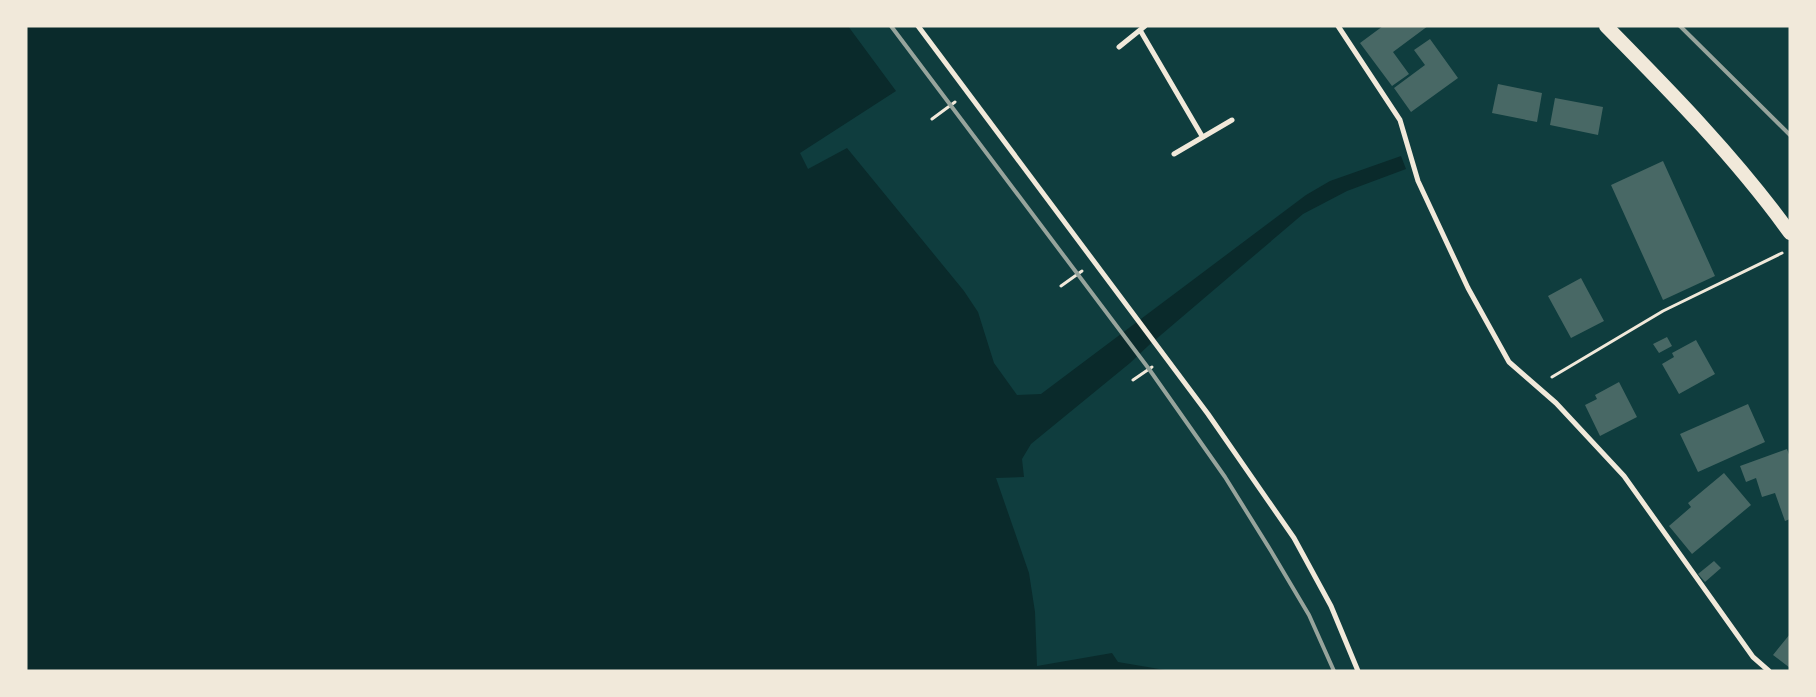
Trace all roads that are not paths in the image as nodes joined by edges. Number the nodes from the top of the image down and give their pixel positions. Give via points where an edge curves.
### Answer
1 (918, 26) edge
2 (1338, 26) edge
3 (1606, 26) edge
4 (1143, 28) edge
5 (1118, 47) dead end
6 (1232, 120) dead end
7 (1202, 136) junction
8 (1174, 154) dead end
9 (1790, 233) edge
10 (1358, 671) edge
11 (1769, 671) edge

1 - 10 street via 1208,414 1294,538 1331,606
2 - 11 street via 1400,120 1418,181 1468,288 1509,362 1556,403 1624,476 1753,657
3 - 9 highway via 1722,147
4 - 5 street
4 - 7 street
6 - 7 street
7 - 8 street

